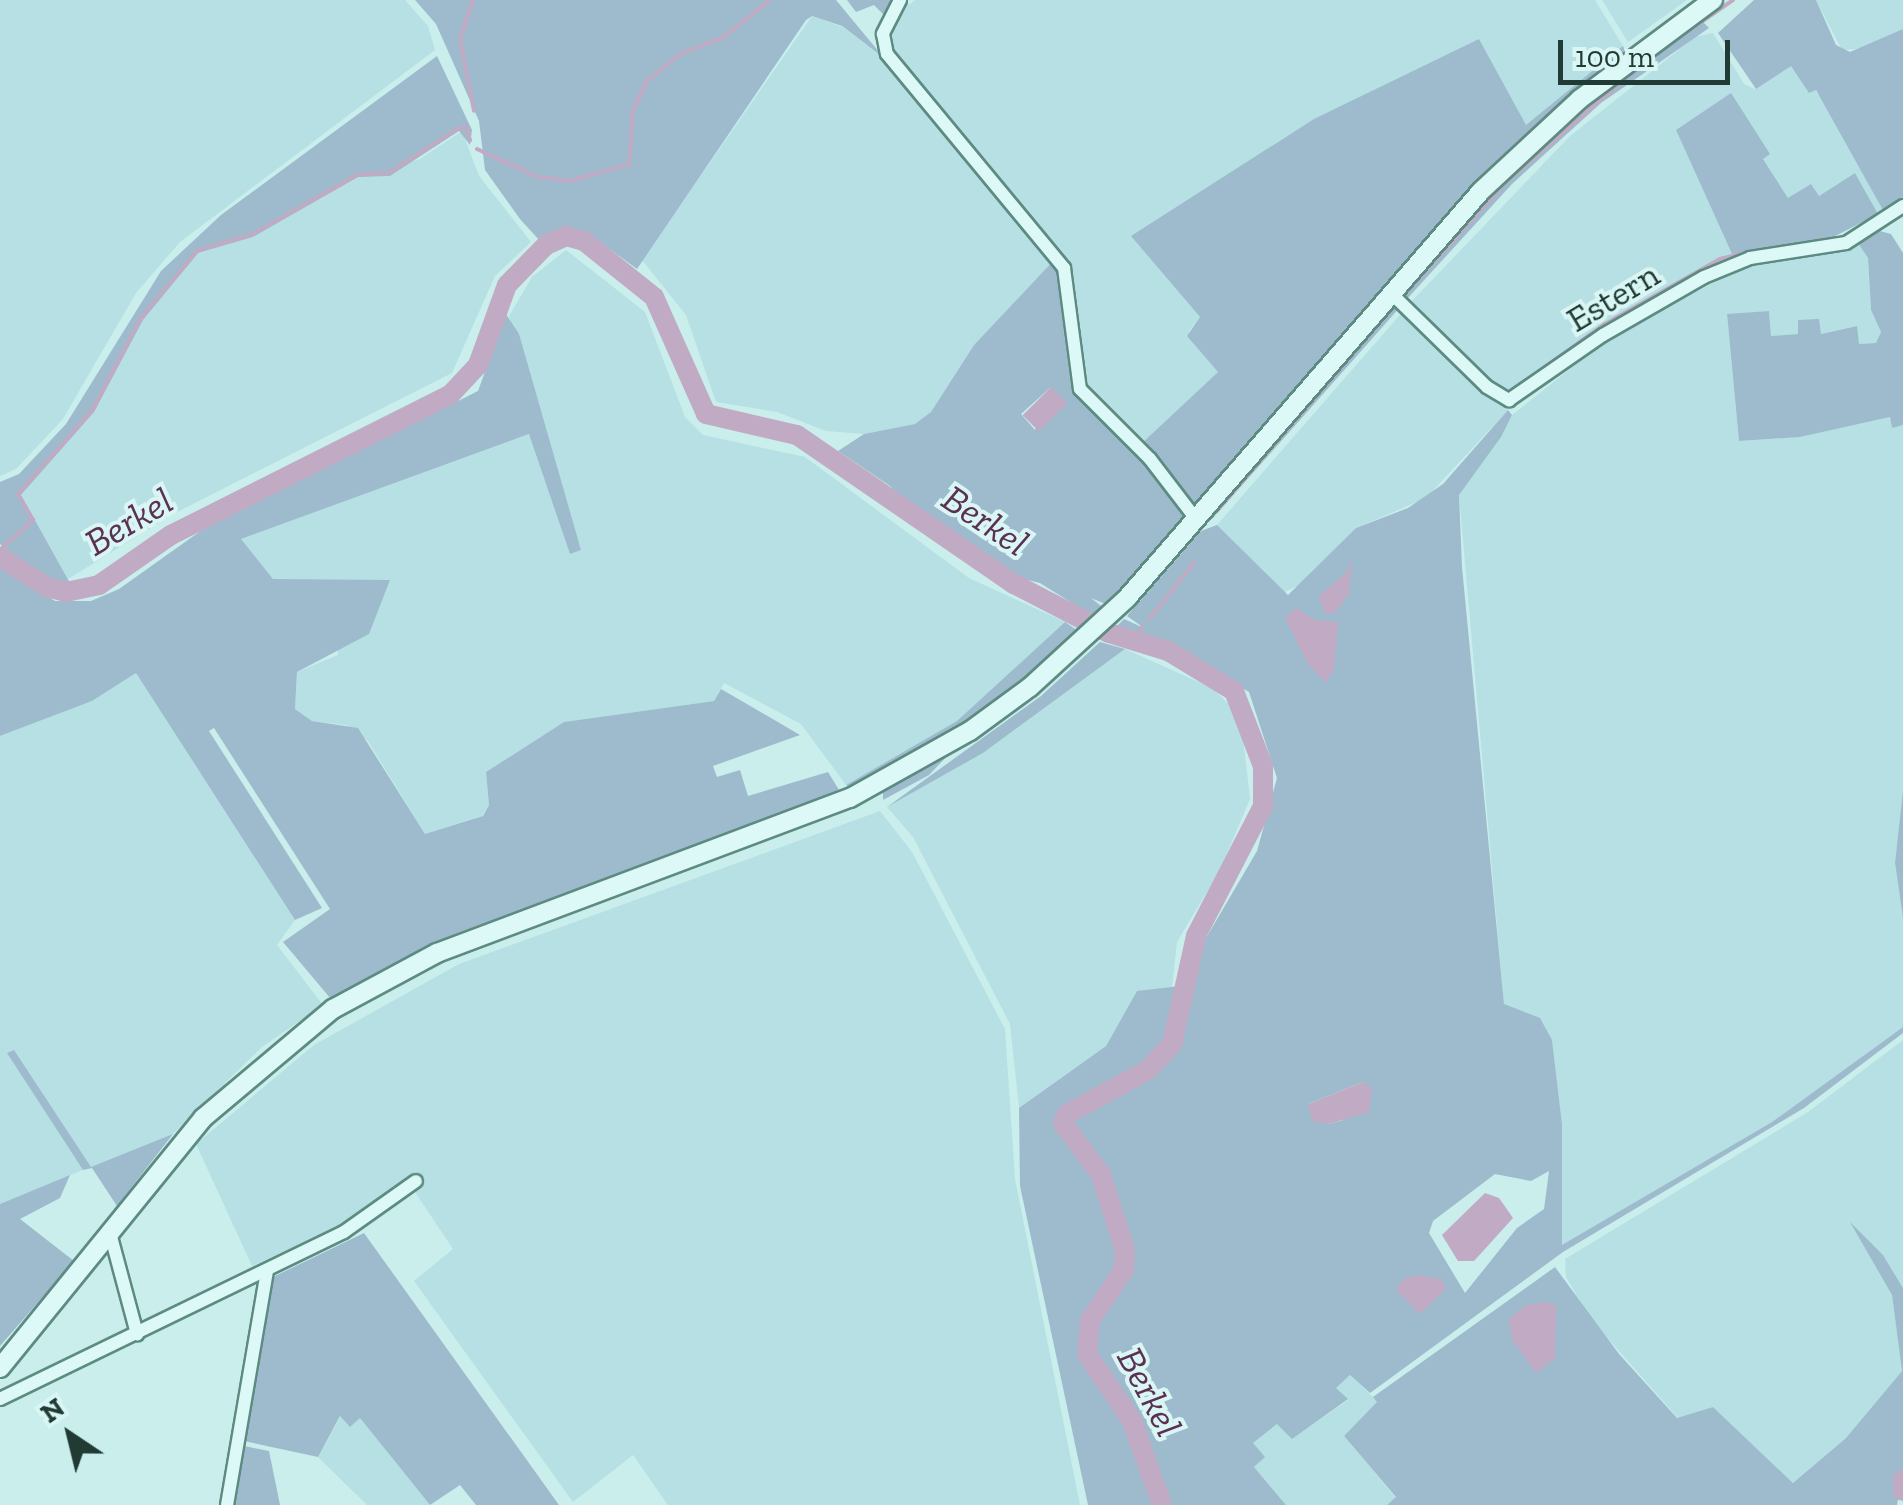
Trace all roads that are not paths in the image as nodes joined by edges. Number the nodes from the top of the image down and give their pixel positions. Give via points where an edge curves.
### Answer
1 (900, 0) edge
2 (1713, 0) edge
3 (1903, 206) edge
4 (1391, 293) junction
5 (1196, 519) junction
6 (416, 1180) dead end
7 (110, 1233) junction
8 (267, 1270) junction
9 (137, 1334) junction
10 (0, 1368) edge
11 (0, 1399) edge
12 (227, 1505) edge

1 - 5 street via 883,34 887,54 1064,268 1080,389 1150,459
2 - 4 street via 1550,124
3 - 4 street, Estern via 1846,243 1750,258 1715,272 1603,335 1509,400 1487,387
4 - 5 street
5 - 7 street via 1076,649 970,732 850,798 437,953 301,1031 227,1094
6 - 8 street via 344,1232
7 - 9 street
7 - 10 street
8 - 9 street
8 - 12 street
9 - 11 street

